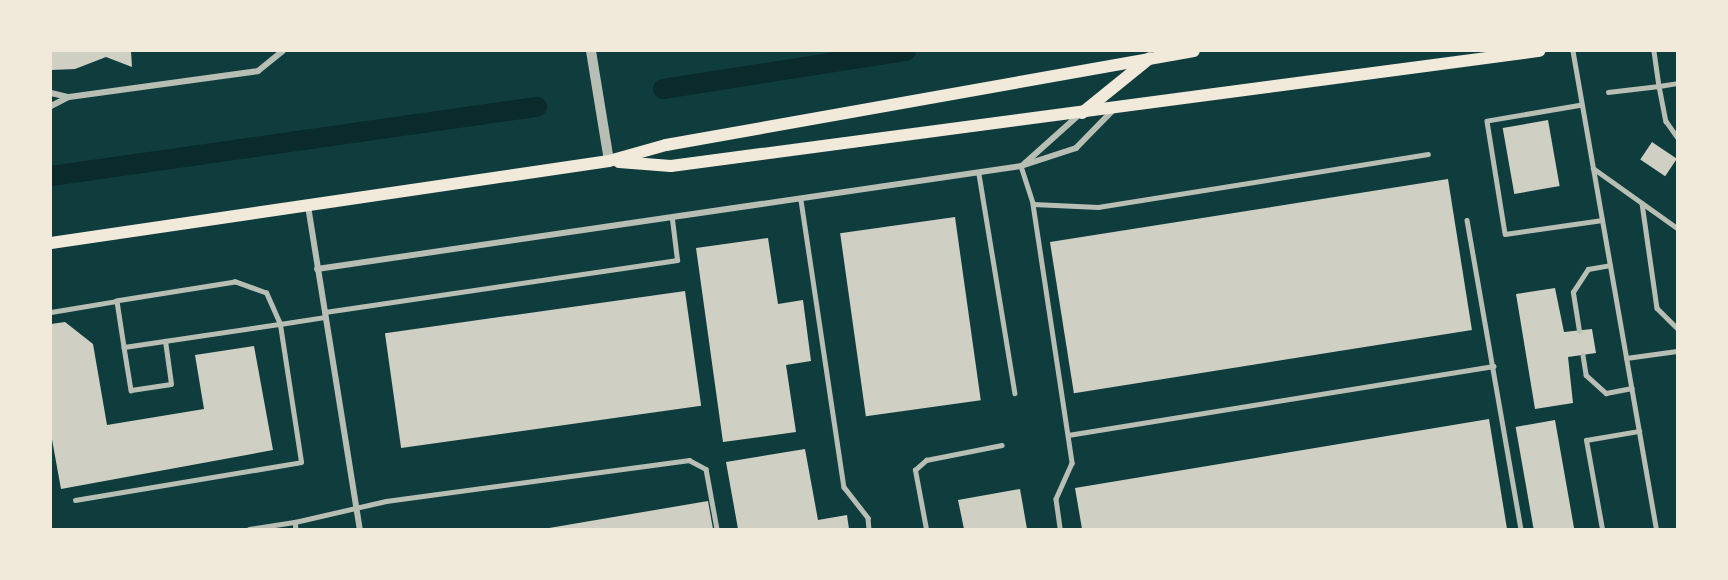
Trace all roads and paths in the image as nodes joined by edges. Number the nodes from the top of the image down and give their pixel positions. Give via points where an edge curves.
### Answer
1 (283, 51) edge
2 (591, 51) edge
3 (1194, 51) edge
4 (1539, 51) edge
5 (1573, 51) edge
6 (1654, 51) edge
7 (1151, 57) junction
8 (1677, 83) edge
9 (1659, 86) junction
10 (1608, 92) dead end
11 (51, 93) edge
12 (69, 97) junction
13 (1582, 105) junction
14 (51, 106) edge
15 (1114, 109) junction
16 (1082, 113) junction
17 (1677, 137) edge
18 (1428, 154) dead end
19 (609, 161) junction
20 (1021, 166) junction
21 (1593, 168) junction
22 (979, 174) junction
23 (801, 200) junction
24 (1642, 203) junction
25 (1033, 204) junction
26 (308, 206) junction
27 (672, 219) junction
28 (1467, 220) dead end
29 (1602, 220) junction
30 (1677, 228) edge
31 (51, 243) edge
32 (1610, 265) junction
33 (317, 269) junction
34 (117, 301) junction
35 (51, 312) edge
36 (325, 314) junction
37 (280, 324) junction
38 (1677, 328) edge
39 (1579, 331) dead end
40 (165, 341) junction
41 (124, 347) junction
42 (1677, 351) edge
43 (1583, 355) dead end
44 (1626, 358) junction
45 (1493, 366) junction
46 (1632, 388) junction
47 (1015, 393) dead end
48 (1639, 431) junction
49 (1068, 435) junction
50 (1002, 445) dead end
51 (75, 500) dead end
52 (357, 509) junction
53 (295, 522) junction
54 (249, 529) edge
55 (296, 529) edge
56 (360, 529) edge
57 (717, 529) edge
58 (869, 529) edge
59 (926, 529) edge
60 (1060, 529) edge
61 (1521, 529) edge
62 (1602, 529) edge
63 (1656, 529) edge

1 - 12 street via 258,71
2 - 19 street
3 - 7 main road
4 - 15 main road
5 - 13 lane
6 - 9 lane
7 - 16 main road
7 - 19 main road via 666,145
8 - 9 lane
9 - 10 lane
9 - 17 lane via 1666,122
11 - 12 street
12 - 14 street
13 - 21 lane
13 - 29 lane via 1486,121 1505,234
15 - 16 main road
15 - 20 street via 1076,148
16 - 19 main road via 671,166
16 - 20 street
18 - 25 lane via 1098,207
19 - 26 main road
20 - 22 street
20 - 25 lane
21 - 24 lane
21 - 29 lane
22 - 23 street
22 - 47 lane
23 - 27 street
23 - 58 lane via 844,487 868,518
24 - 30 lane
24 - 38 lane via 1657,308
25 - 49 lane
26 - 31 main road
26 - 33 street
27 - 33 street
27 - 36 lane via 677,260
28 - 45 lane
29 - 32 lane
32 - 39 lane via 1588,269 1573,292
32 - 44 lane
33 - 36 street
34 - 35 lane
34 - 37 lane via 246,282 266,293
34 - 41 lane
36 - 37 lane
36 - 52 street
37 - 40 lane
37 - 51 lane via 301,462
40 - 41 lane
40 - 41 lane via 171,384 131,390
42 - 44 lane
43 - 46 lane via 1586,375 1606,393
44 - 46 lane
45 - 49 lane
45 - 61 lane
46 - 48 lane
48 - 62 lane via 1586,440
48 - 63 lane
49 - 60 lane via 1072,464 1056,499
50 - 59 lane via 926,460 915,470
52 - 53 lane
52 - 56 street
52 - 57 lane via 689,460 706,469
53 - 54 lane
53 - 55 lane

